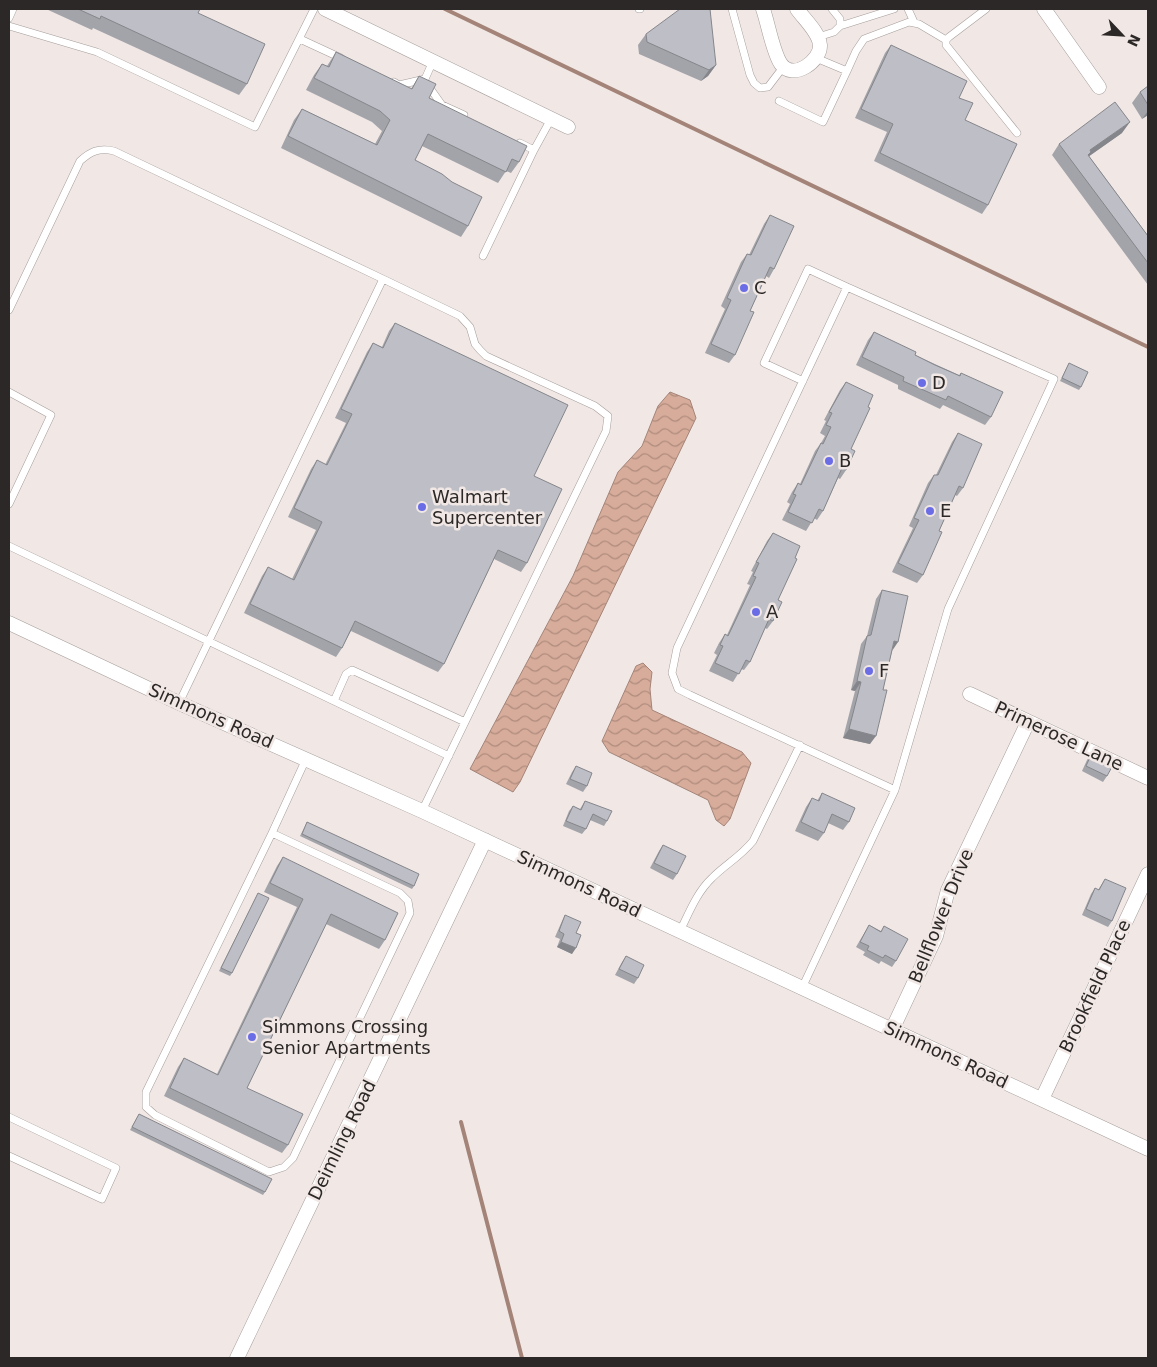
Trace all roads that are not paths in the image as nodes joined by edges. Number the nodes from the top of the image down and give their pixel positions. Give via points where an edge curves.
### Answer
1 (13, 9) edge
2 (314, 9) edge
3 (325, 9) edge
4 (732, 9) edge
5 (763, 9) edge
6 (797, 9) edge
7 (832, 9) edge
8 (894, 9) edge
9 (908, 9) edge
10 (986, 9) edge
11 (1044, 9) edge
12 (9, 18) edge
13 (914, 22) junction
14 (9, 26) edge
15 (840, 26) junction
16 (818, 37) junction
17 (300, 39) junction
18 (946, 40) junction
19 (816, 58) junction
20 (433, 61) junction
21 (352, 63) edge
22 (784, 66) junction
23 (847, 71) junction
24 (386, 79) edge
25 (425, 80) junction
26 (1099, 87) dead end
27 (779, 100) dead end
28 (551, 118) junction
29 (473, 119) edge
30 (568, 127) dead end
31 (1017, 133) dead end
32 (516, 141) edge
33 (534, 150) junction
34 (482, 256) dead end
35 (383, 279) junction
36 (847, 287) junction
37 (9, 310) edge
38 (803, 381) junction
39 (9, 392) edge
40 (9, 504) edge
41 (9, 546) edge
42 (9, 623) edge
43 (209, 642) junction
44 (970, 694) dead end
45 (334, 701) junction
46 (179, 703) junction
47 (465, 722) junction
48 (1028, 722) junction
49 (800, 745) junction
50 (449, 756) junction
51 (306, 759) junction
52 (1148, 778) edge
53 (895, 790) junction
54 (422, 811) junction
55 (272, 833) junction
56 (484, 840) junction
57 (1148, 874) edge
58 (680, 931) junction
59 (802, 988) junction
60 (892, 1030) junction
61 (1042, 1099) junction
62 (9, 1117) edge
63 (1148, 1149) edge
64 (9, 1156) edge
65 (237, 1358) edge

1 - 12 lane
2 - 17 lane
3 - 20 street
4 - 22 lane via 754,84 760,88 768,87
5 - 22 street
6 - 16 street
7 - 15 lane via 840,19
8 - 15 lane
9 - 13 lane
10 - 18 lane
11 - 26 street
13 - 18 lane
13 - 23 lane via 864,39
14 - 17 lane via 97,52 255,127
15 - 16 lane via 834,32
16 - 19 street via 820,44
17 - 21 lane
18 - 31 lane via 946,45
19 - 22 street via 798,70
19 - 23 lane
20 - 25 lane
20 - 28 street
23 - 27 lane via 823,122
24 - 25 lane via 399,85
25 - 29 lane via 442,105
28 - 30 street
28 - 33 lane
32 - 33 lane
33 - 34 lane
35 - 37 lane via 106,149 88,154 80,161
35 - 43 lane
35 - 47 lane via 460,316 470,327 475,344 486,356 595,406 608,416 606,430
36 - 38 lane
36 - 38 lane via 808,269 764,363
36 - 53 lane via 1054,379 948,609
38 - 49 lane via 677,648 672,673 678,689
39 - 40 lane via 50,415
41 - 43 lane
42 - 46 street, Simmons Road
43 - 45 lane
43 - 46 lane
44 - 48 street, Primerose Lane
45 - 47 lane via 346,674 352,670
45 - 50 lane
46 - 51 street, Simmons Road
47 - 50 lane
48 - 52 street, Primerose Lane
48 - 60 street, Bellflower Drive via 948,890 936,936
49 - 53 lane
49 - 58 lane via 753,841 700,892
50 - 54 lane
51 - 54 street, Simmons Road
51 - 55 lane
53 - 59 lane
54 - 56 street, Simmons Road
55 - 55 lane via 146,1092 146,1106 155,1116 269,1172 284,1167 293,1158 410,913 408,901 400,893
56 - 58 street, Simmons Road
56 - 65 street, Deimling Road
57 - 61 street, Brookfield Place
58 - 59 street, Simmons Road
59 - 60 street, Simmons Road
60 - 61 street, Simmons Road
61 - 63 street, Simmons Road
62 - 64 lane via 116,1168 102,1199

